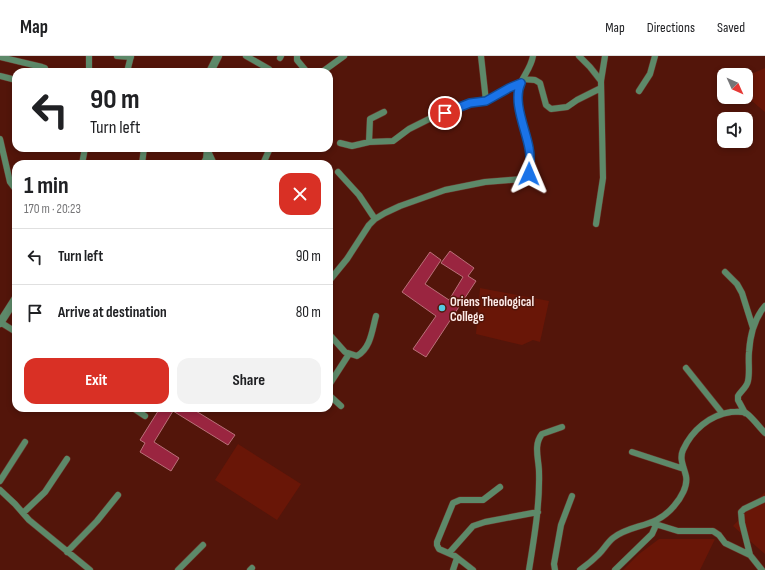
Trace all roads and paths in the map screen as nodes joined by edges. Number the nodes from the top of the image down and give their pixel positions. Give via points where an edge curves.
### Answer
1 (89, 56) edge
2 (117, 56) edge
3 (218, 56) edge
4 (246, 56) edge
5 (297, 56) edge
6 (344, 56) edge
7 (481, 56) edge
8 (532, 56) edge
9 (579, 56) edge
10 (606, 56) edge
11 (655, 56) edge
12 (0, 57) edge
13 (131, 57) edge
14 (45, 68) edge
15 (89, 68) edge
16 (127, 68) edge
17 (212, 68) edge
18 (267, 68) edge
19 (304, 68) edge
20 (328, 68) edge
21 (0, 76) edge
22 (12, 79) edge
23 (522, 81) junction
24 (601, 85) junction
25 (639, 91) dead end
26 (486, 101) junction
27 (384, 112) dead end
28 (0, 140) edge
29 (369, 142) junction
30 (340, 143) dead end
31 (338, 172) dead end
32 (12, 185) edge
33 (375, 219) junction
34 (596, 224) dead end
35 (725, 272) dead end
36 (333, 275) edge
37 (12, 304) edge
38 (765, 306) edge
39 (376, 316) dead end
40 (0, 323) edge
41 (753, 328) junction
42 (12, 330) edge
43 (333, 338) edge
44 (349, 354) junction
45 (686, 368) dead end
46 (333, 379) edge
47 (333, 399) edge
48 (341, 406) dead end
49 (139, 412) edge
50 (722, 413) junction
51 (745, 413) junction
52 (145, 416) dead end
53 (562, 427) dead end
54 (765, 433) edge
55 (25, 442) dead end
56 (632, 452) dead end
57 (68, 459) dead end
58 (684, 469) junction
59 (0, 481) edge
60 (500, 487) dead end
61 (0, 490) edge
62 (118, 495) dead end
63 (572, 496) dead end
64 (765, 499) edge
65 (538, 512) junction
66 (23, 513) junction
67 (654, 524) junction
68 (203, 544) dead end
69 (67, 552) junction
70 (449, 553) junction
71 (750, 555) junction
72 (457, 558) junction
73 (90, 570) edge
74 (178, 570) edge
75 (453, 570) edge
76 (473, 570) edge
77 (529, 570) edge
78 (554, 570) edge
79 (580, 570) edge
80 (615, 570) edge
81 (762, 570) edge

1 - 15 street
2 - 13 street
3 - 17 street
4 - 18 street
5 - 19 street
6 - 20 street
7 - 26 street
8 - 23 street via 529,69
9 - 24 street via 590,67
10 - 24 street
11 - 25 street via 650,74
12 - 14 street
13 - 16 street
21 - 22 street
23 - 24 street via 535,80 540,83 546,105 551,109 567,107
23 - 26 street
23 - 33 street via 518,98 530,156 527,178 485,182 445,190 400,206
24 - 34 street via 603,178
26 - 29 street via 470,103 429,119 393,141
27 - 29 street via 370,118
28 - 32 street
29 - 30 street via 352,146
31 - 33 street via 362,199
33 - 36 street
35 - 41 street via 742,293
37 - 40 street
38 - 41 street via 756,318
39 - 44 street via 365,349 356,356
40 - 42 street
41 - 51 street via 748,352 748,381 738,396
43 - 44 street
44 - 46 street
45 - 50 street
47 - 48 street
49 - 52 street
50 - 51 street
50 - 58 street via 704,423 690,438 681,458
51 - 54 street
53 - 65 street via 542,434 538,442
55 - 59 street
56 - 58 street
57 - 66 street via 45,492
58 - 67 street via 686,484 680,498
60 - 70 street via 483,500 460,500 451,505 437,545 439,549
61 - 66 street
62 - 69 street
63 - 78 street via 561,525
64 - 71 street via 741,512
65 - 70 street via 473,526
65 - 77 street
66 - 69 street
67 - 71 street via 678,531 713,531 725,543
67 - 79 street via 613,538 600,554
67 - 80 street via 652,534
68 - 74 street
69 - 73 street
70 - 72 street
71 - 81 street
72 - 75 street
72 - 76 street

